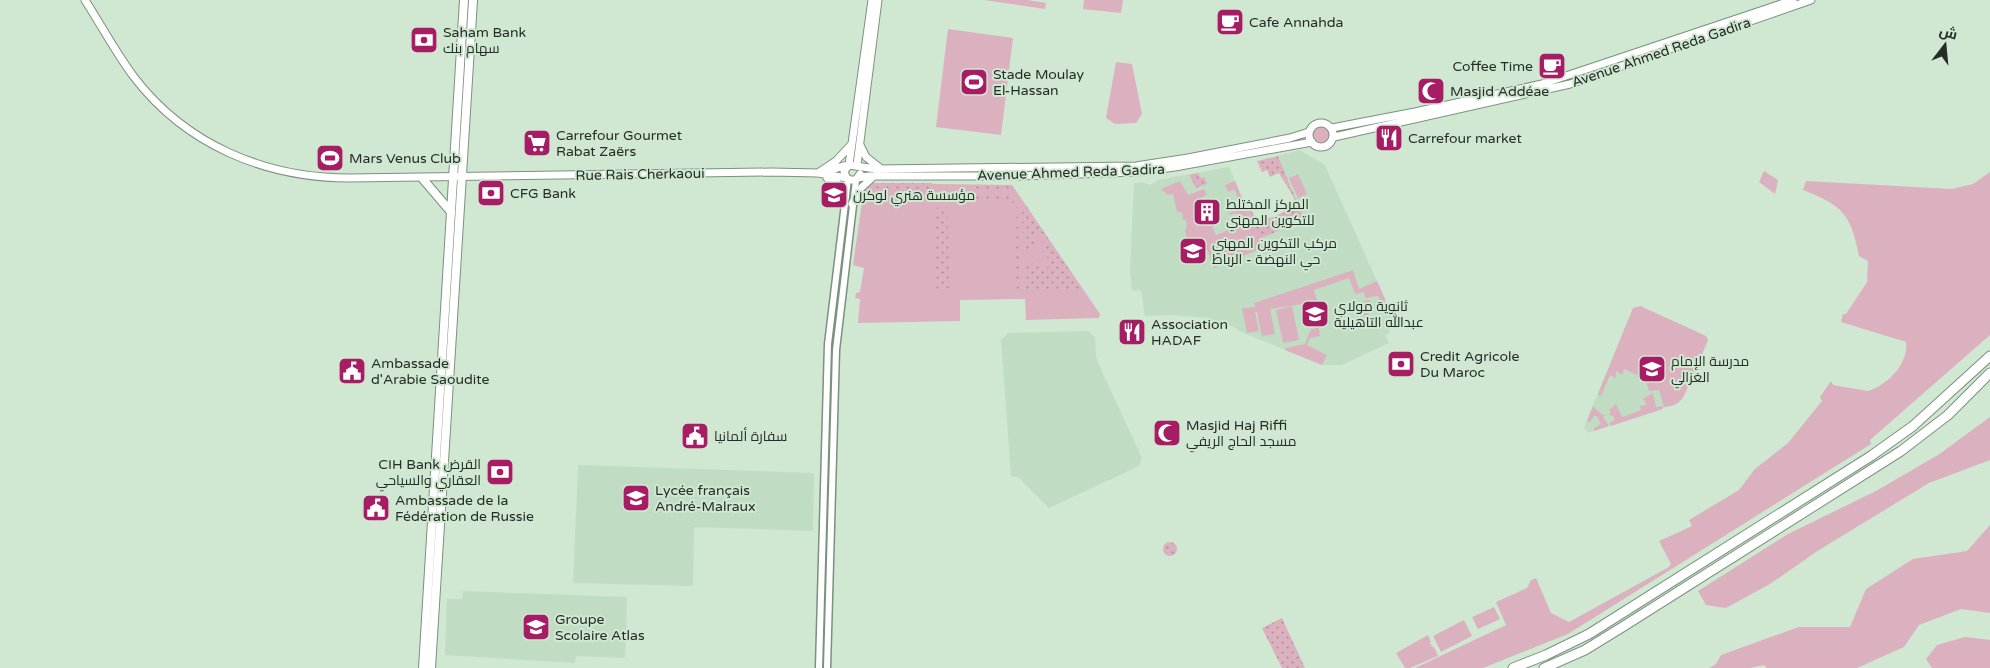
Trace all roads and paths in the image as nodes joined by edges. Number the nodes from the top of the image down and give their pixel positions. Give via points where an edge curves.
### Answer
1 (85, 0) edge
2 (464, 0) edge
3 (473, 0) edge
4 (872, 0) edge
5 (878, 0) edge
6 (1793, 0) edge
7 (1811, 0) edge
8 (1332, 128) junction
9 (1309, 132) junction
10 (1334, 137) junction
11 (1312, 142) junction
12 (859, 143) junction
13 (851, 145) junction
14 (848, 165) junction
15 (858, 166) junction
16 (883, 169) junction
17 (818, 173) junction
18 (874, 176) junction
19 (454, 177) junction
20 (462, 177) junction
21 (422, 178) junction
22 (847, 178) junction
23 (857, 179) junction
24 (845, 197) junction
25 (852, 204) junction
26 (451, 212) junction
27 (1990, 356) edge
28 (1990, 373) edge
29 (423, 668) edge
30 (431, 668) edge
31 (818, 668) edge
32 (827, 668) edge
33 (1513, 668) edge
34 (1544, 668) edge

1 - 21 main road, Rue Rais Cherkaoui via 133,76 150,96 183,126 222,150 264,167 310,176
2 - 19 main road
3 - 20 main road
4 - 13 main road
5 - 12 main road
6 - 8 main road, Avenue Ahmed Reda Gadira via 1542,84
7 - 10 main road, Avenue Ahmed Reda Gadira via 1570,84
8 - 9 main road via 1320,122
8 - 10 main road
9 - 11 main road
9 - 16 main road, Avenue Ahmed Reda Gadira via 1180,160 1136,166
10 - 11 main road via 1326,146
11 - 18 main road, Avenue Ahmed Reda Gadira via 1143,171 1018,176
12 - 15 main road
12 - 16 main road via 866,157
13 - 14 main road
13 - 17 main road
14 - 15 main road
14 - 17 main road
14 - 22 main road via 844,171
15 - 16 main road, Avenue Ahmed Reda Gadira
15 - 23 main road via 861,173
17 - 20 main road, Rue Rais Cherkaoui
17 - 22 main road
17 - 24 main road via 837,183
18 - 23 main road, Avenue Ahmed Reda Gadira
18 - 25 main road via 862,187
19 - 20 main road, Rue Rais Cherkaoui
19 - 21 main road, Rue Rais Cherkaoui
19 - 26 main road
20 - 30 main road
21 - 26 main road
22 - 23 main road
22 - 24 street
23 - 25 street
24 - 31 street via 828,352
25 - 32 street via 836,350
26 - 29 main road
27 - 33 highway via 1913,426 1871,456 1589,634 1546,656
28 - 34 highway via 1948,415 1901,451 1586,650

